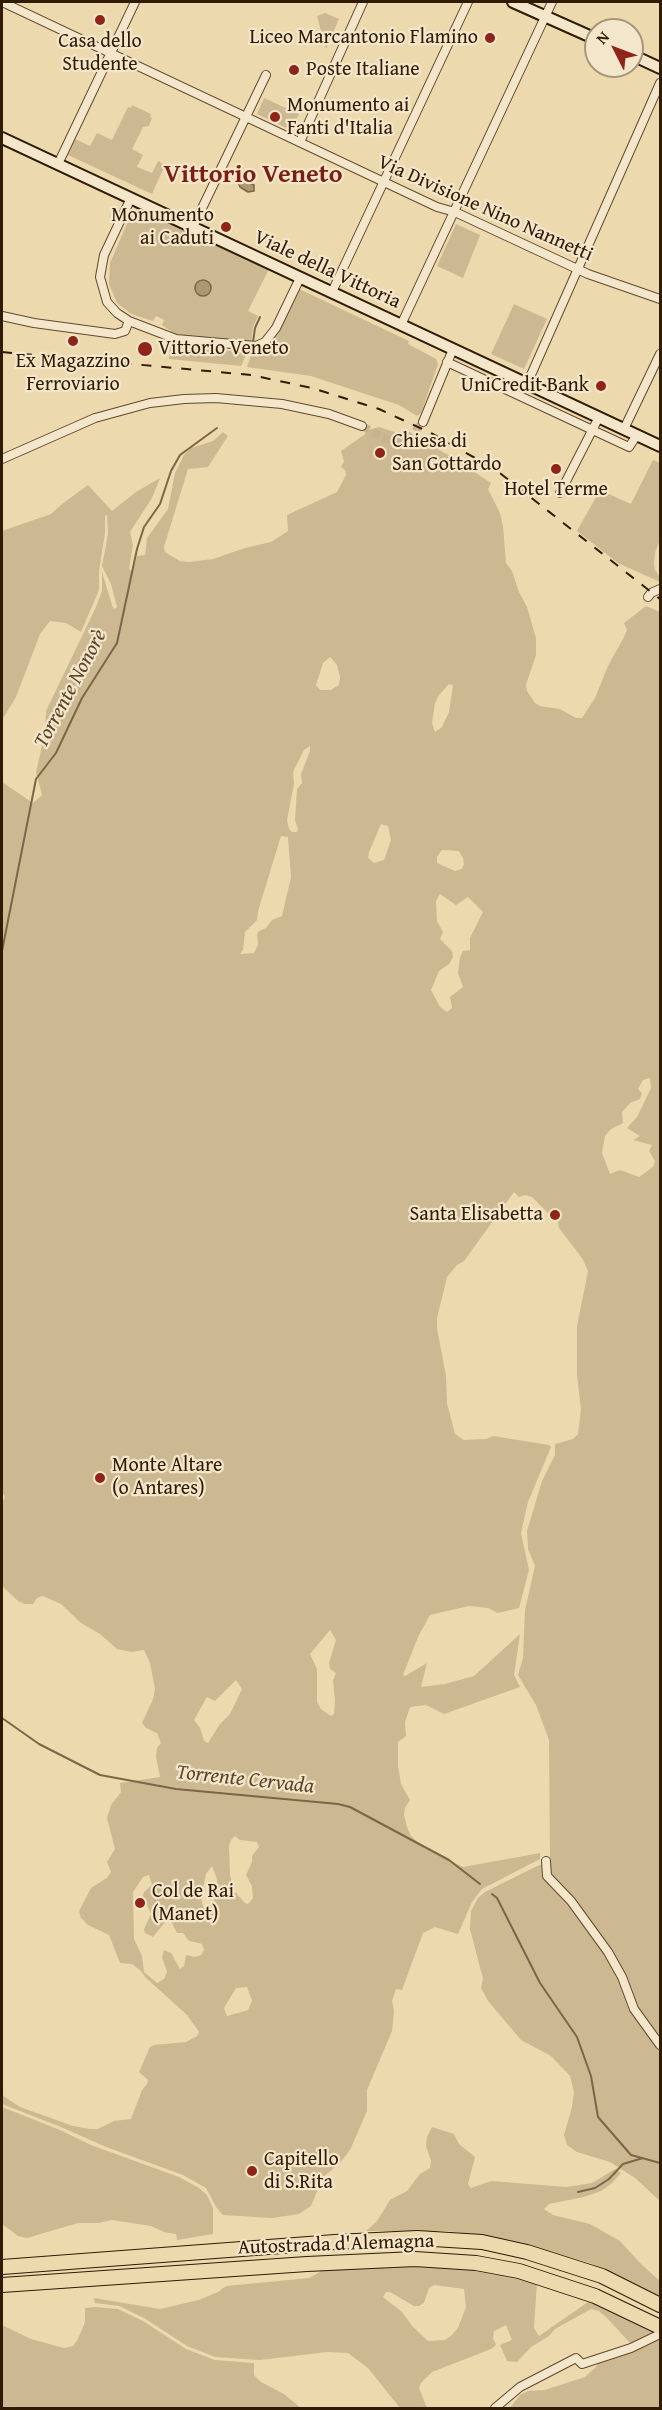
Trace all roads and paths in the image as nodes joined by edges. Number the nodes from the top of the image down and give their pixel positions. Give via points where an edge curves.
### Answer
1 (2, 2) edge
2 (135, 2) edge
3 (363, 2) edge
4 (468, 2) edge
5 (513, 2) edge
6 (552, 2) edge
7 (545, 16) junction
8 (584, 34) edge
9 (111, 52) junction
10 (644, 61) edge
11 (660, 68) edge
12 (266, 75) dead end
13 (660, 83) edge
14 (245, 116) junction
15 (2, 138) edge
16 (300, 142) junction
17 (58, 164) junction
18 (384, 182) junction
19 (131, 198) junction
20 (455, 212) junction
21 (193, 227) junction
22 (578, 270) junction
23 (300, 278) junction
24 (332, 292) junction
25 (660, 299) edge
26 (2, 316) edge
27 (129, 321) junction
28 (401, 325) junction
29 (453, 349) junction
30 (660, 354) edge
31 (447, 362) junction
32 (527, 384) junction
33 (599, 417) junction
34 (423, 422) tunnel mouth
35 (362, 426) tunnel mouth
36 (591, 429) junction
37 (624, 429) junction
38 (637, 435) junction
39 (660, 446) edge
40 (2, 459) edge
41 (560, 493) dead end
42 (660, 589) edge
43 (648, 597) dead end
44 (546, 1861) dead end
45 (660, 2045) edge
46 (2, 2267) edge
47 (2, 2285) edge
48 (660, 2305) edge
49 (660, 2327) edge
50 (660, 2334) edge
51 (495, 2409) edge

1 - 9 street, Via Divisione Nino Nannetti
2 - 9 street
3 - 16 street
4 - 18 street
5 - 7 street
6 - 7 street
7 - 8 street
7 - 20 street
9 - 14 street, Via Divisione Nino Nannetti
9 - 17 street
10 - 11 street
12 - 14 street
13 - 22 street
14 - 16 street, Via Divisione Nino Nannetti
14 - 21 street
15 - 17 street, Viale della Vittoria
16 - 18 street, Via Divisione Nino Nannetti
17 - 19 street, Viale della Vittoria
18 - 20 street, Via Divisione Nino Nannetti
18 - 24 street
19 - 21 street, Viale della Vittoria
19 - 27 street via 102,260 100,277 107,302
20 - 22 street, Via Divisione Nino Nannetti
20 - 28 street
21 - 23 street, Viale della Vittoria
22 - 25 street, Via Divisione Nino Nannetti
22 - 32 street
23 - 24 street, Viale della Vittoria
23 - 27 street via 276,328 261,345 176,339
24 - 28 street, Viale della Vittoria
26 - 27 street via 115,333 125,331
28 - 29 street, Viale della Vittoria
29 - 31 street
29 - 32 street, Viale della Vittoria
30 - 37 street
31 - 34 street
31 - 36 street
32 - 33 street, Viale della Vittoria
33 - 36 street
33 - 37 street, Viale della Vittoria
35 - 40 street via 282,404 184,399 150,403 95,418
36 - 38 street via 631,446
36 - 41 street
37 - 38 street, Viale della Vittoria
38 - 39 street, Viale della Vittoria
42 - 43 street
44 - 45 street via 547,1876 571,1901 608,1952 634,2009
46 - 48 highway, Autostrada d'Alemagna via 417,2238 482,2242 528,2252 631,2289
47 - 49 highway, Autostrada d'Alemagna via 415,2259 477,2263 519,2271 620,2306
50 - 51 street via 582,2364 576,2358 520,2388

